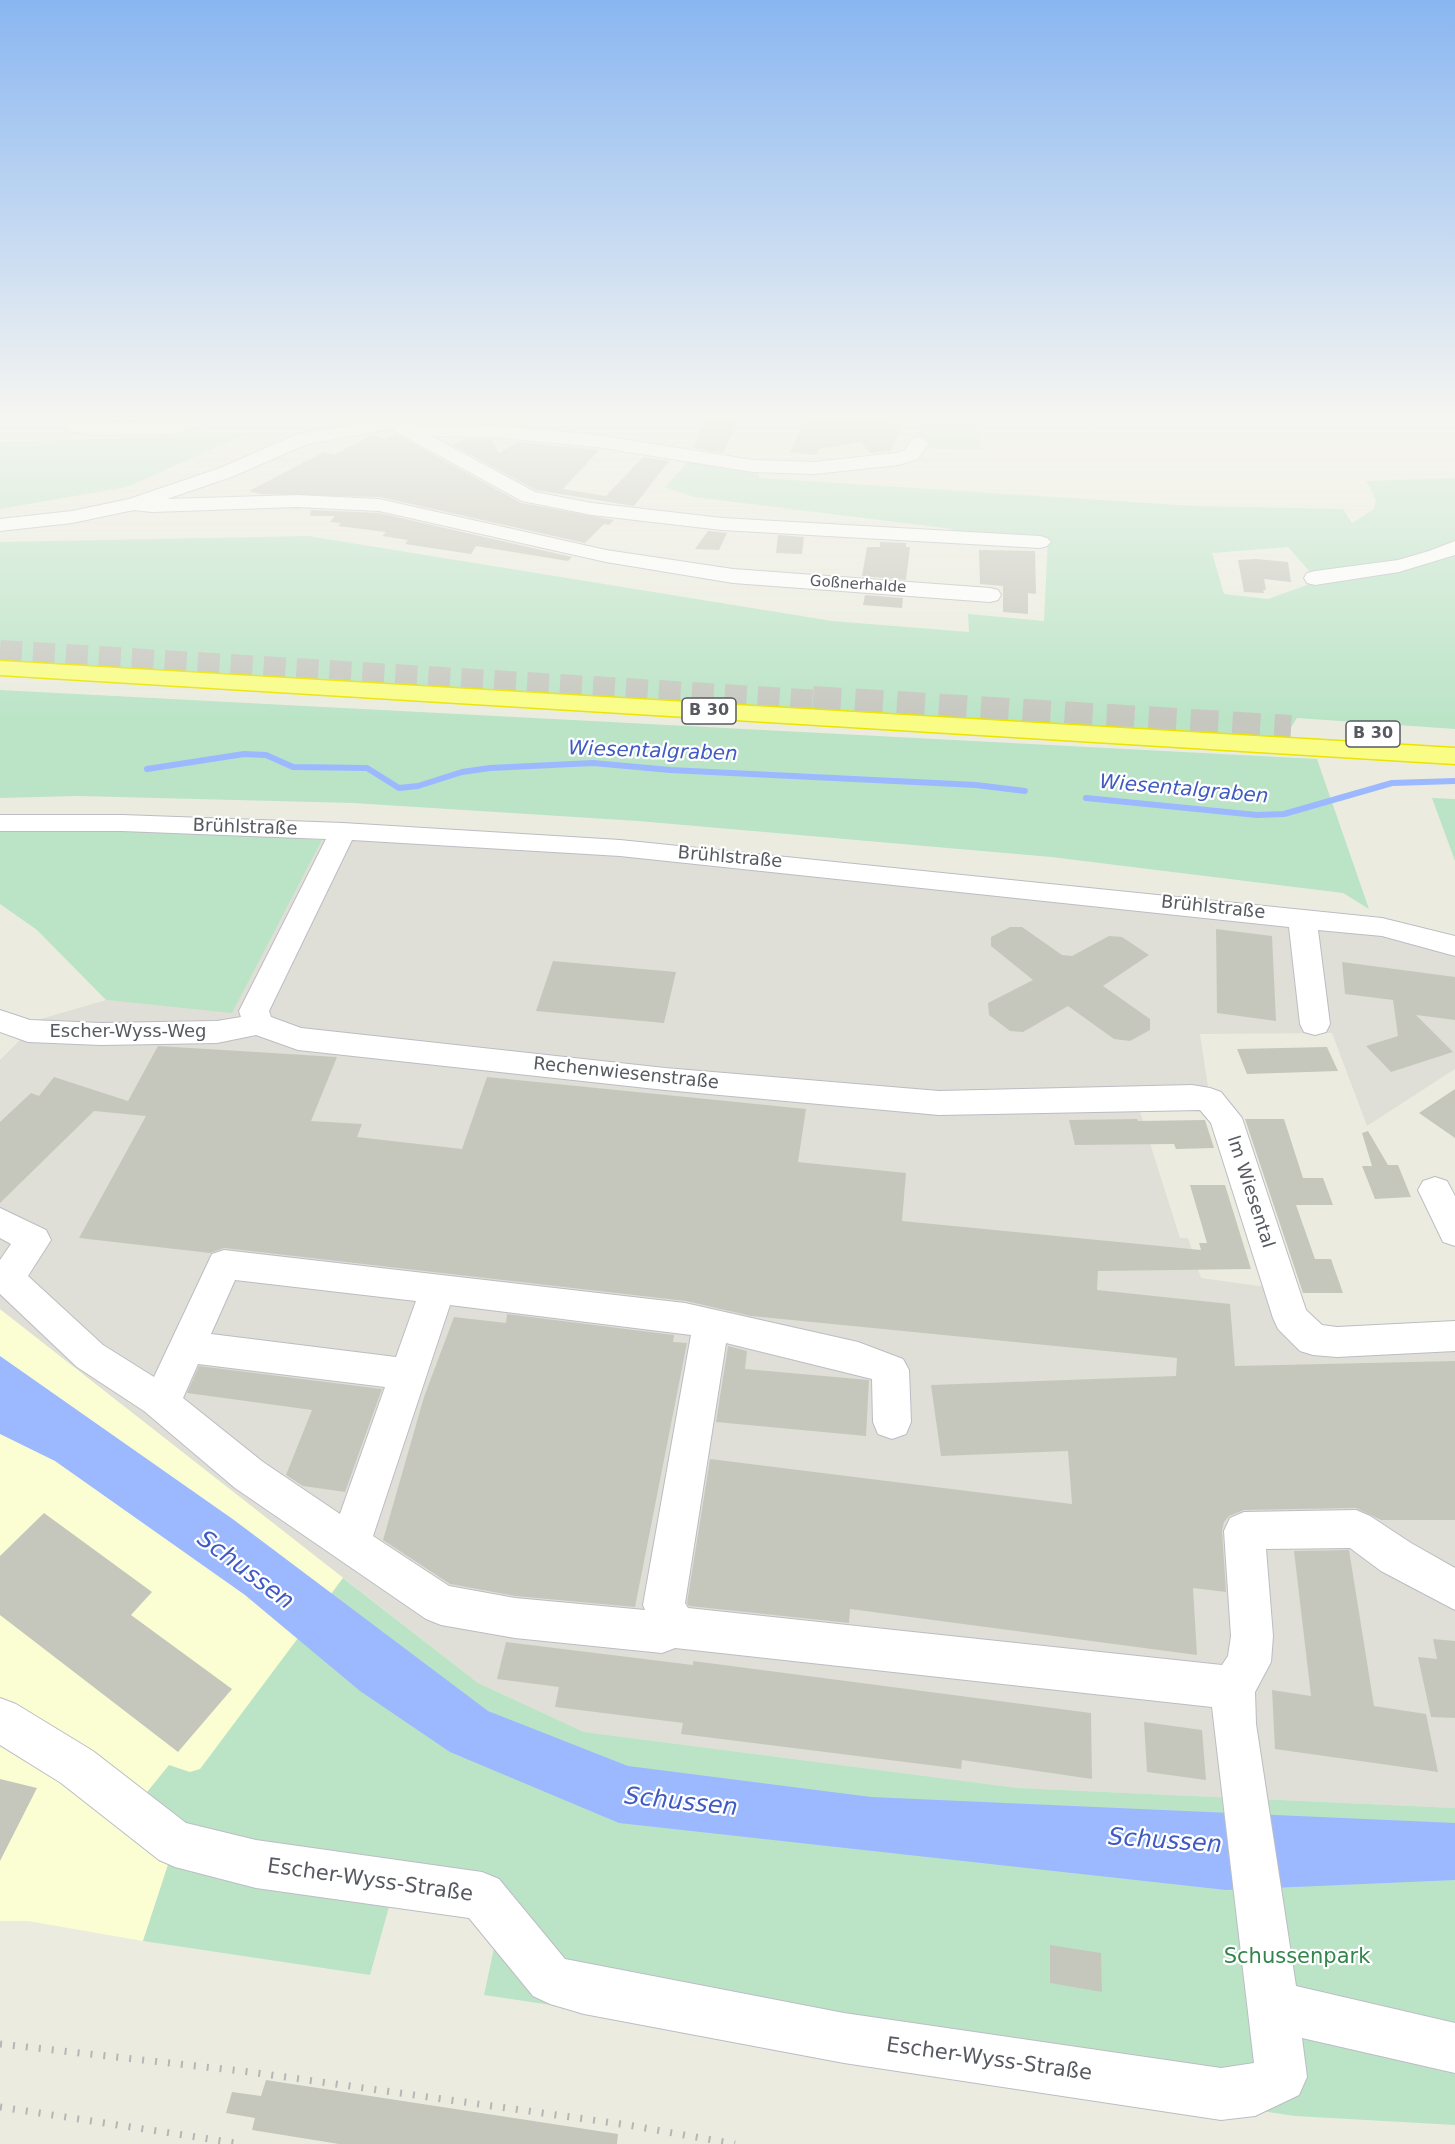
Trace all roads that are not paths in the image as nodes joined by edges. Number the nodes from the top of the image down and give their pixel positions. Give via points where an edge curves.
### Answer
1 (45, 520) edge
2 (443, 520) edge
3 (688, 520) edge
4 (0, 525) edge
5 (1040, 542) dead end
6 (1455, 547) edge
7 (1316, 578) dead end
8 (983, 595) dead end
9 (0, 668) edge
10 (1291, 729) tunnel mouth
11 (1455, 739) edge
12 (1455, 756) edge
13 (0, 823) edge
14 (343, 831) junction
15 (1302, 918) junction
16 (1455, 946) edge
17 (0, 1021) edge
18 (258, 1024) junction
19 (1315, 1024) dead end
20 (1210, 1100) joint
21 (1435, 1190) dead end
22 (0, 1222) edge
23 (1455, 1232) edge
24 (438, 1288) junction
25 (711, 1325) junction
26 (1455, 1336) edge
27 (188, 1347) junction
28 (407, 1374) junction
29 (157, 1399) junction
30 (892, 1422) dead end
31 (350, 1543) junction
32 (1455, 1590) edge
33 (675, 1627) junction
34 (1233, 1688) junction
35 (0, 1720) edge
36 (1271, 1984) junction
37 (1455, 2048) edge

1 - 4 street
2 - 8 street, Goßnerhalde via 606,556 733,576
3 - 5 street
6 - 7 street via 1399,566
9 - 12 highway, B 30
10 - 11 highway, B 30
13 - 14 street, Brühlstraße
14 - 15 street, Brühlstraße via 620,848
14 - 18 street via 254,1011
15 - 16 street, Brühlstraße via 1382,927
15 - 19 street
17 - 18 street, Escher-Wyss-Weg via 28,1030 101,1034 217,1032
18 - 20 street, Rechenwiesenstraße via 298,1039 665,1079 939,1103 1192,1097
20 - 26 street, Im Wiesental via 1226,1118 1291,1317 1313,1340
21 - 23 street
22 - 29 street via 34,1240 7,1278 90,1356
24 - 25 street via 685,1318
24 - 27 street via 224,1264
24 - 28 street
25 - 30 street via 858,1358 890,1370
25 - 33 street via 664,1605
27 - 28 street
27 - 29 street via 170,1386
28 - 31 street
29 - 31 street via 249,1475
31 - 33 street via 441,1605 516,1618 662,1632
32 - 34 street via 1356,1529 1244,1531 1252,1636 1249,1662
33 - 34 street
34 - 36 street, Escher-Wyss-Straße via 1234,1724
35 - 36 street, Escher-Wyss-Straße via 78,1767 175,1844 256,1864 482,1896 550,1979 584,1989 844,2038 1221,2094 1256,2090 1281,2077
36 - 37 street

